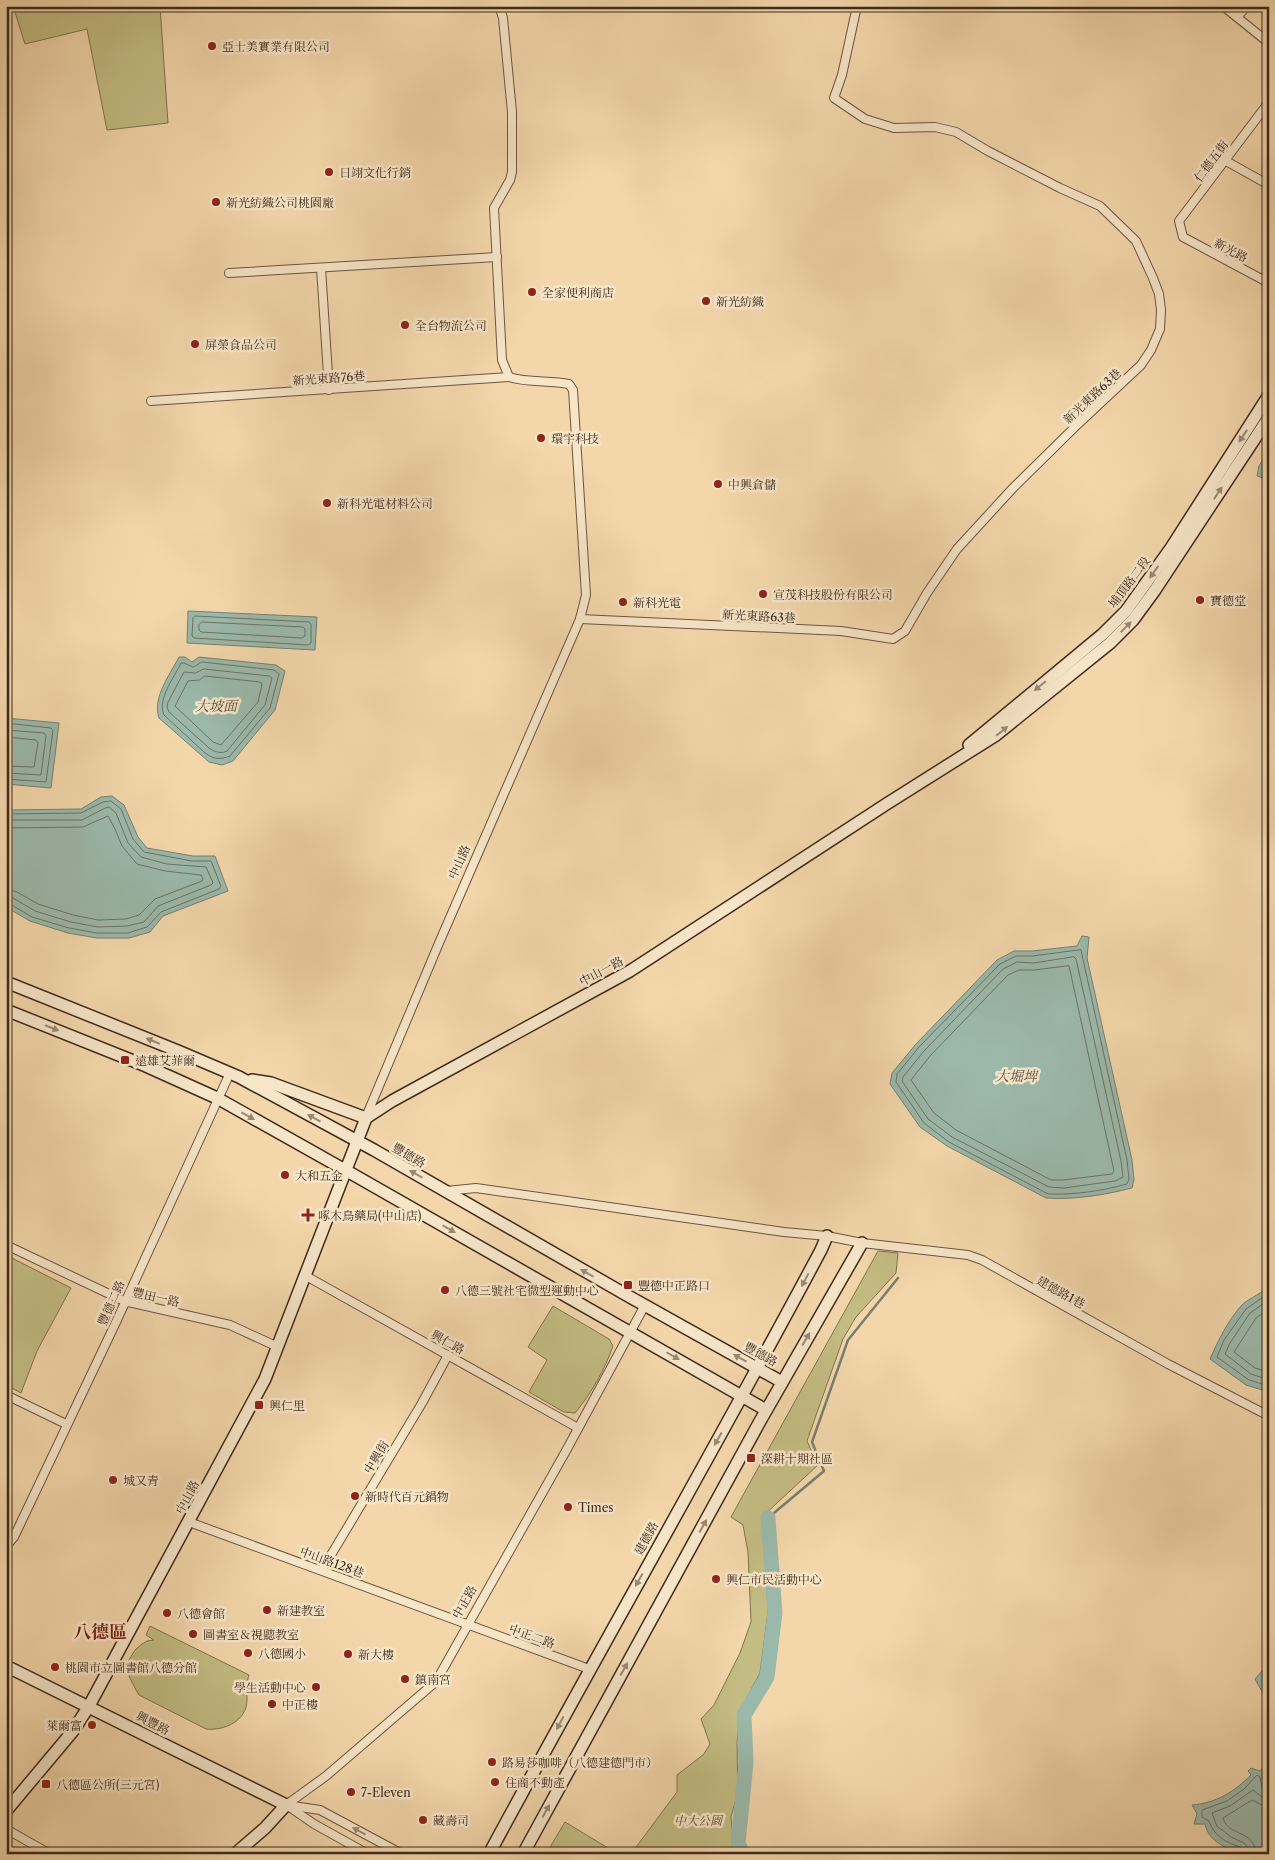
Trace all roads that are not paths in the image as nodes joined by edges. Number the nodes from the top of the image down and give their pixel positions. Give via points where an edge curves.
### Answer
1 (499, 6) edge
2 (857, 6) edge
3 (1224, 6) edge
4 (1247, 6) edge
5 (1237, 17) junction
6 (1269, 43) edge
7 (1269, 102) edge
8 (1226, 161) junction
9 (1269, 185) edge
10 (1183, 237) joint
11 (496, 257) junction
12 (321, 268) junction
13 (229, 274) dead end
14 (1269, 283) edge
15 (509, 377) junction
16 (329, 390) junction
17 (1269, 395) edge
18 (151, 401) dead end
19 (1269, 417) edge
20 (580, 619) junction
21 (946, 766) junction
22 (888, 803) joint
23 (6, 982) edge
24 (6, 1010) edge
25 (235, 1075) junction
26 (217, 1098) junction
27 (366, 1118) junction
28 (356, 1141) junction
29 (345, 1170) junction
30 (445, 1191) junction
31 (827, 1236) junction
32 (862, 1243) junction
33 (6, 1245) edge
34 (306, 1276) junction
35 (124, 1301) junction
36 (645, 1305) junction
37 (630, 1332) junction
38 (278, 1347) junction
39 (448, 1355) junction
40 (758, 1368) junction
41 (782, 1382) junction
42 (6, 1395) edge
43 (742, 1396) junction
44 (766, 1410) junction
45 (1269, 1416) edge
46 (66, 1424) junction
47 (578, 1428) junction
48 (189, 1522) junction
49 (8, 1542) edge
50 (322, 1570) junction
51 (467, 1624) junction
52 (6, 1666) edge
53 (589, 1669) junction
54 (89, 1706) junction
55 (286, 1805) junction
56 (6, 1811) edge
57 (6, 1829) edge
58 (50, 1854) edge
59 (235, 1854) edge
60 (368, 1854) edge
61 (402, 1854) edge
62 (489, 1854) edge
63 (523, 1854) edge

1 - 11 street via 503,18 512,112 512,172 494,208
2 - 20 street, 新光東路63巷 via 834,98 865,119 894,128 935,127 956,132 1100,206 1136,241 1159,294 1160,328 1151,350 1141,365 1013,488 963,542 905,631 893,639 841,631
3 - 5 street
4 - 5 street
5 - 6 street
7 - 8 street, 仁德五街
8 - 9 street
8 - 10 street, 仁德五街 via 1179,221
10 - 14 street, 新光路
11 - 12 street
11 - 15 street via 502,360
12 - 13 street
12 - 16 street
15 - 16 street, 新光東路76巷
15 - 20 street, 新光東路76巷 via 569,384 573,390 586,595
16 - 18 street, 新光東路76巷
17 -> 21 main road, 埔頂路二段 via 1171,548 1126,611 1104,634
21 -> 19 main road, 埔頂路二段 via 996,735 1110,643 1133,620
20 - 27 street, 中山路
21 - 22 main road, 埔頂路二段
22 - 27 main road, 中山一路 via 630,971
25 -> 23 main road, 豐德路
24 -> 26 main road
25 - 26 street, 豐德二路
25 - 27 main road via 270,1083
28 -> 25 main road, 豐德路
26 -> 29 main road
26 - 35 street, 豐德二路
27 - 28 main road
28 - 29 main road
30 -> 28 main road, 豐德路
29 - 34 main road, 中山路
29 -> 37 main road
30 - 31 street, 建德路1巷 via 476,1188
36 -> 30 main road, 豐德路
31 - 32 street, 建德路1巷
31 -> 40 main road, 建德路
41 -> 32 main road
32 - 45 street, 建德路1巷 via 956,1253 982,1260 1168,1364
33 - 35 street, 豐田一路
34 - 38 main road, 中山路
34 - 39 street, 興仁路
35 - 38 street, 豐田一路 via 230,1325
35 - 46 street, 豐德二路
36 - 37 street, 中正路
40 -> 36 main road, 豐德路
37 -> 43 main road
37 - 47 street, 中正路
38 - 48 main road, 中山路 via 252,1404
39 - 47 street, 興仁路
39 - 50 street, 中興街
40 - 41 main road, 豐德路
40 - 43 main road, 建德路
41 - 44 main road
42 - 46 street
43 - 44 main road
43 -> 53 main road, 建德路
63 -> 44 main road
46 - 49 street, 豐德二路 via 14,1537
47 - 51 street, 中正路
48 - 50 street, 中山路128巷
48 - 54 main road, 中山路
50 - 51 street, 中山路128巷
51 - 53 street, 中正二路
51 - 55 street, 中正路 via 432,1685 326,1776
52 - 54 main road, 興豐路
53 -> 62 main road, 建德路
54 - 55 main road, 興豐路
54 - 56 main road, 中山路
55 - 59 main road, 中正路
55 - 60 street, 興豐路
61 -> 55 street, 興豐路 via 320,1810
57 - 58 street

